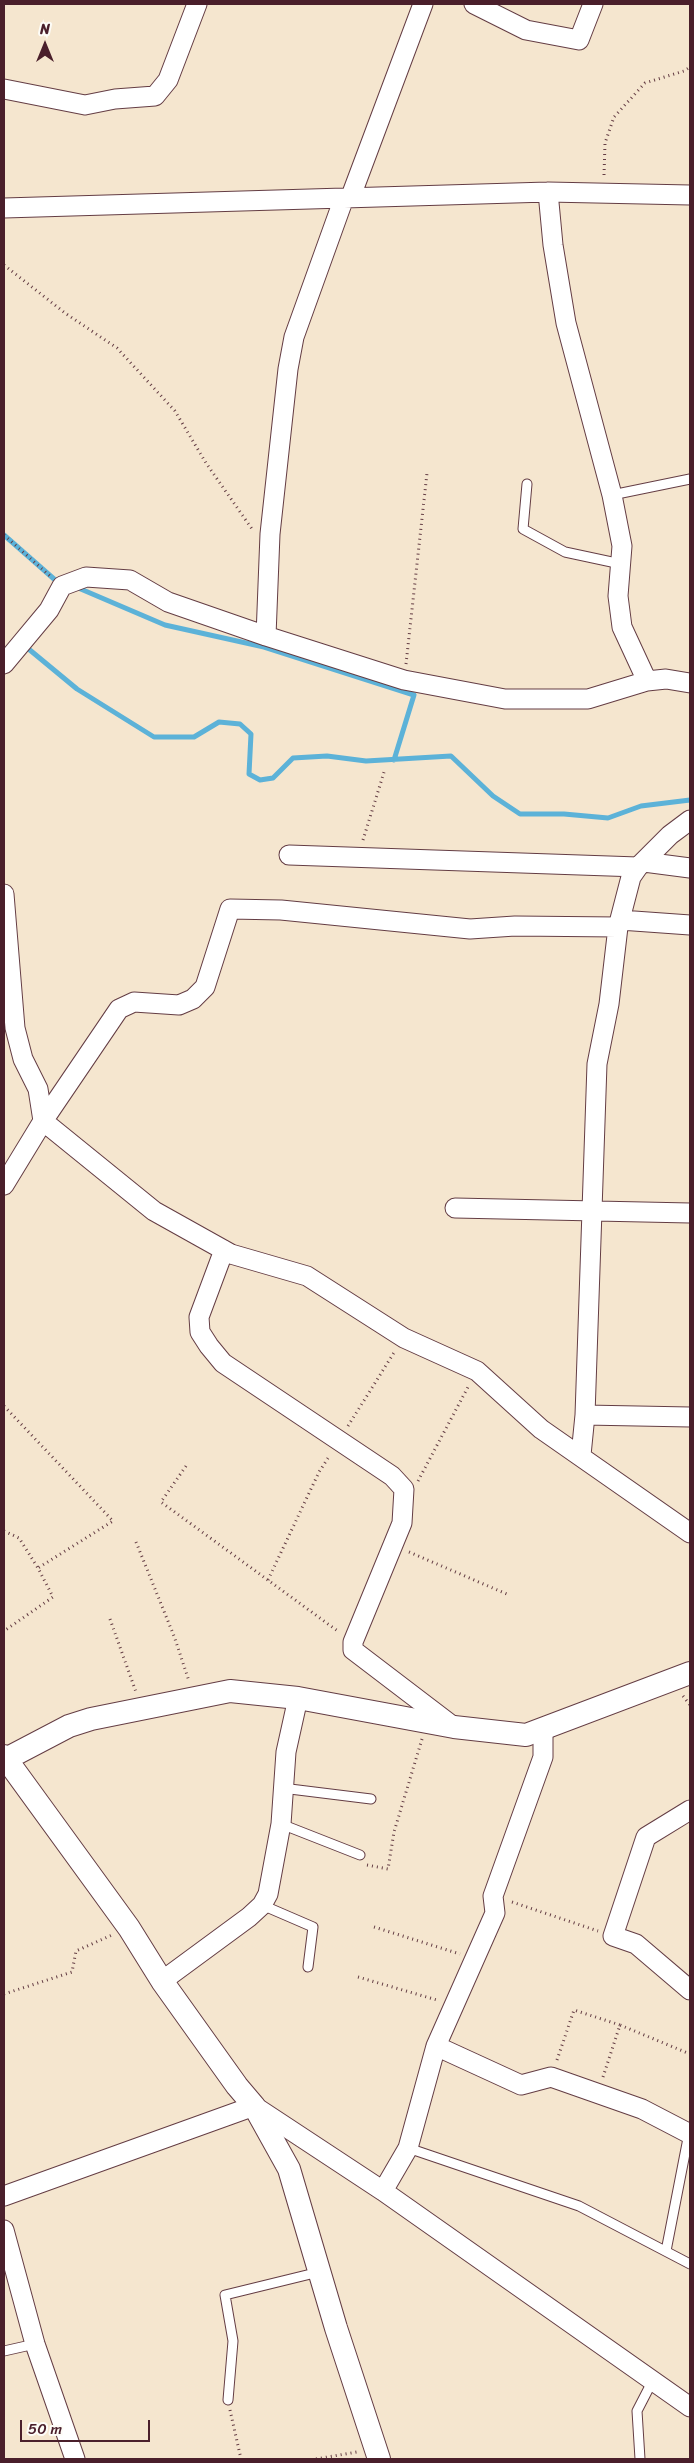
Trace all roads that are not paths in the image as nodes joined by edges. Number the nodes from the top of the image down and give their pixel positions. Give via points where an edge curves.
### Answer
1 (197, 4) edge
2 (423, 4) edge
3 (474, 4) edge
4 (593, 4) edge
5 (4, 89) edge
6 (548, 192) junction
7 (690, 195) edge
8 (348, 197) junction
9 (4, 208) edge
10 (690, 479) edge
11 (528, 484) dead end
12 (612, 495) junction
13 (622, 564) junction
14 (266, 636) junction
15 (4, 664) edge
16 (647, 681) junction
17 (690, 683) edge
18 (690, 820) edge
19 (289, 855) dead end
20 (641, 865) junction
21 (690, 868) edge
22 (4, 894) edge
23 (619, 924) junction
24 (690, 925) edge
25 (43, 1121) junction
26 (4, 1185) edge
27 (456, 1208) dead end
28 (592, 1210) junction
29 (690, 1213) edge
30 (224, 1250) junction
31 (585, 1415) junction
32 (690, 1418) edge
33 (581, 1455) junction
34 (690, 1528) edge
35 (690, 1673) edge
36 (298, 1698) junction
37 (454, 1727) junction
38 (543, 1730) junction
39 (5, 1757) edge
40 (282, 1788) junction
41 (371, 1799) dead end
42 (690, 1810) edge
43 (280, 1824) junction
44 (360, 1855) dead end
45 (262, 1906) junction
46 (308, 1967) dead end
47 (162, 1981) junction
48 (690, 1990) edge
49 (436, 2046) junction
50 (254, 2106) junction
51 (690, 2133) edge
52 (408, 2148) junction
53 (382, 2192) junction
54 (4, 2196) edge
55 (4, 2230) edge
56 (666, 2251) junction
57 (690, 2264) edge
58 (320, 2272) junction
59 (36, 2344) junction
60 (4, 2351) edge
61 (652, 2382) junction
62 (228, 2400) road end
63 (690, 2407) edge
64 (378, 2454) edge
65 (75, 2459) edge
66 (640, 2459) edge

1 - 5 street via 168,80 155,96 85,105
2 - 8 street
3 - 4 street via 526,30 579,40
6 - 7 street
6 - 8 street
6 - 12 street via 552,245 566,324
8 - 9 street
8 - 14 street via 294,337 288,369 270,541
10 - 12 lane
11 - 13 lane via 524,529 566,552
12 - 13 street via 622,546
13 - 16 street via 618,596 622,627
14 - 15 street via 168,602 130,580 86,577 62,586 49,610
14 - 16 street via 404,680 505,699 588,699
16 - 17 street via 666,679
18 - 20 street
19 - 20 street
20 - 21 street
20 - 23 street via 631,877
22 - 25 street via 15,1028 24,1059 38,1089
23 - 24 street
23 - 25 street via 470,929 280,910 230,909 205,987 193,999 179,1005 134,1002 119,1009
23 - 28 street via 609,1004 597,1064
25 - 26 street
25 - 30 street via 154,1211
27 - 28 street
28 - 29 street
28 - 31 street
30 - 33 street via 307,1276 404,1338 477,1371 541,1429
30 - 37 street via 199,1317 200,1332 209,1346 223,1362 392,1476 404,1488 402,1523 353,1642 353,1650
31 - 32 street
31 - 33 street
33 - 34 street
35 - 38 street
36 - 37 street
36 - 39 street via 230,1691 195,1698 70,1726
36 - 40 street
37 - 38 street via 526,1734
38 - 49 street via 543,1757 493,1896 495,1913
39 - 47 street via 128,1928
40 - 41 lane
40 - 43 street
42 - 48 street via 646,1837 613,1936 636,1944
43 - 44 lane
43 - 45 street via 268,1894
45 - 46 lane via 313,1927
45 - 47 street
47 - 50 street
49 - 51 street via 521,2085 551,2077 642,2109
49 - 52 street
50 - 53 street
50 - 54 street
50 - 58 street via 289,2169
51 - 56 lane
52 - 53 street
52 - 56 lane via 579,2206
53 - 61 street
55 - 59 street
56 - 57 lane
58 - 62 lane via 225,2296 233,2341
58 - 64 street
59 - 60 lane
59 - 65 street
61 - 63 street
61 - 66 lane via 638,2411

